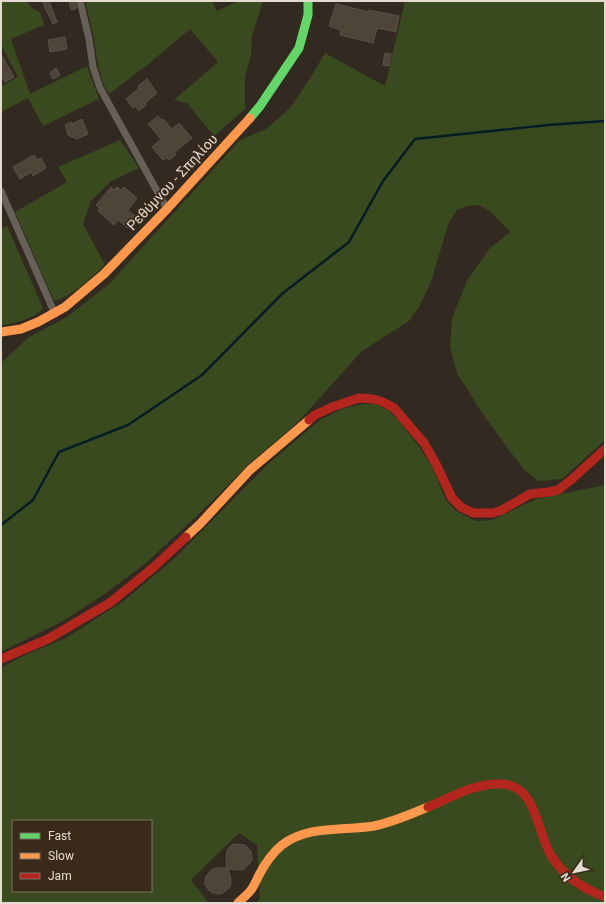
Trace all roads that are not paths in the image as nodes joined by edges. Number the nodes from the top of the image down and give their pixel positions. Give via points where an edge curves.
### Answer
1 (80, 1) edge
2 (308, 1) edge
3 (1, 191) edge
4 (167, 209) junction
5 (55, 314) junction
6 (1, 332) edge
7 (605, 449) edge
8 (1, 659) edge
9 (605, 897) edge
10 (238, 903) edge

1 - 4 street via 93,67 100,88
2 - 4 street, Ρεθύμνου - Σπηλίου via 308,15 299,48 285,70 260,106
3 - 5 street
4 - 5 street, Ρεθύμνου - Σπηλίου via 104,274
5 - 6 street, Ρεθύμνου - Σπηλίου via 21,329
7 - 8 street via 558,490 530,494 493,513 473,513 461,507 452,498 424,444 394,408 373,399 359,398 332,407 303,424 250,470 154,567 111,602 48,639
9 - 10 street via 590,891 567,874 548,852 532,805 525,795 506,784 492,784 477,786 388,823 313,831 286,842 275,852 251,890

